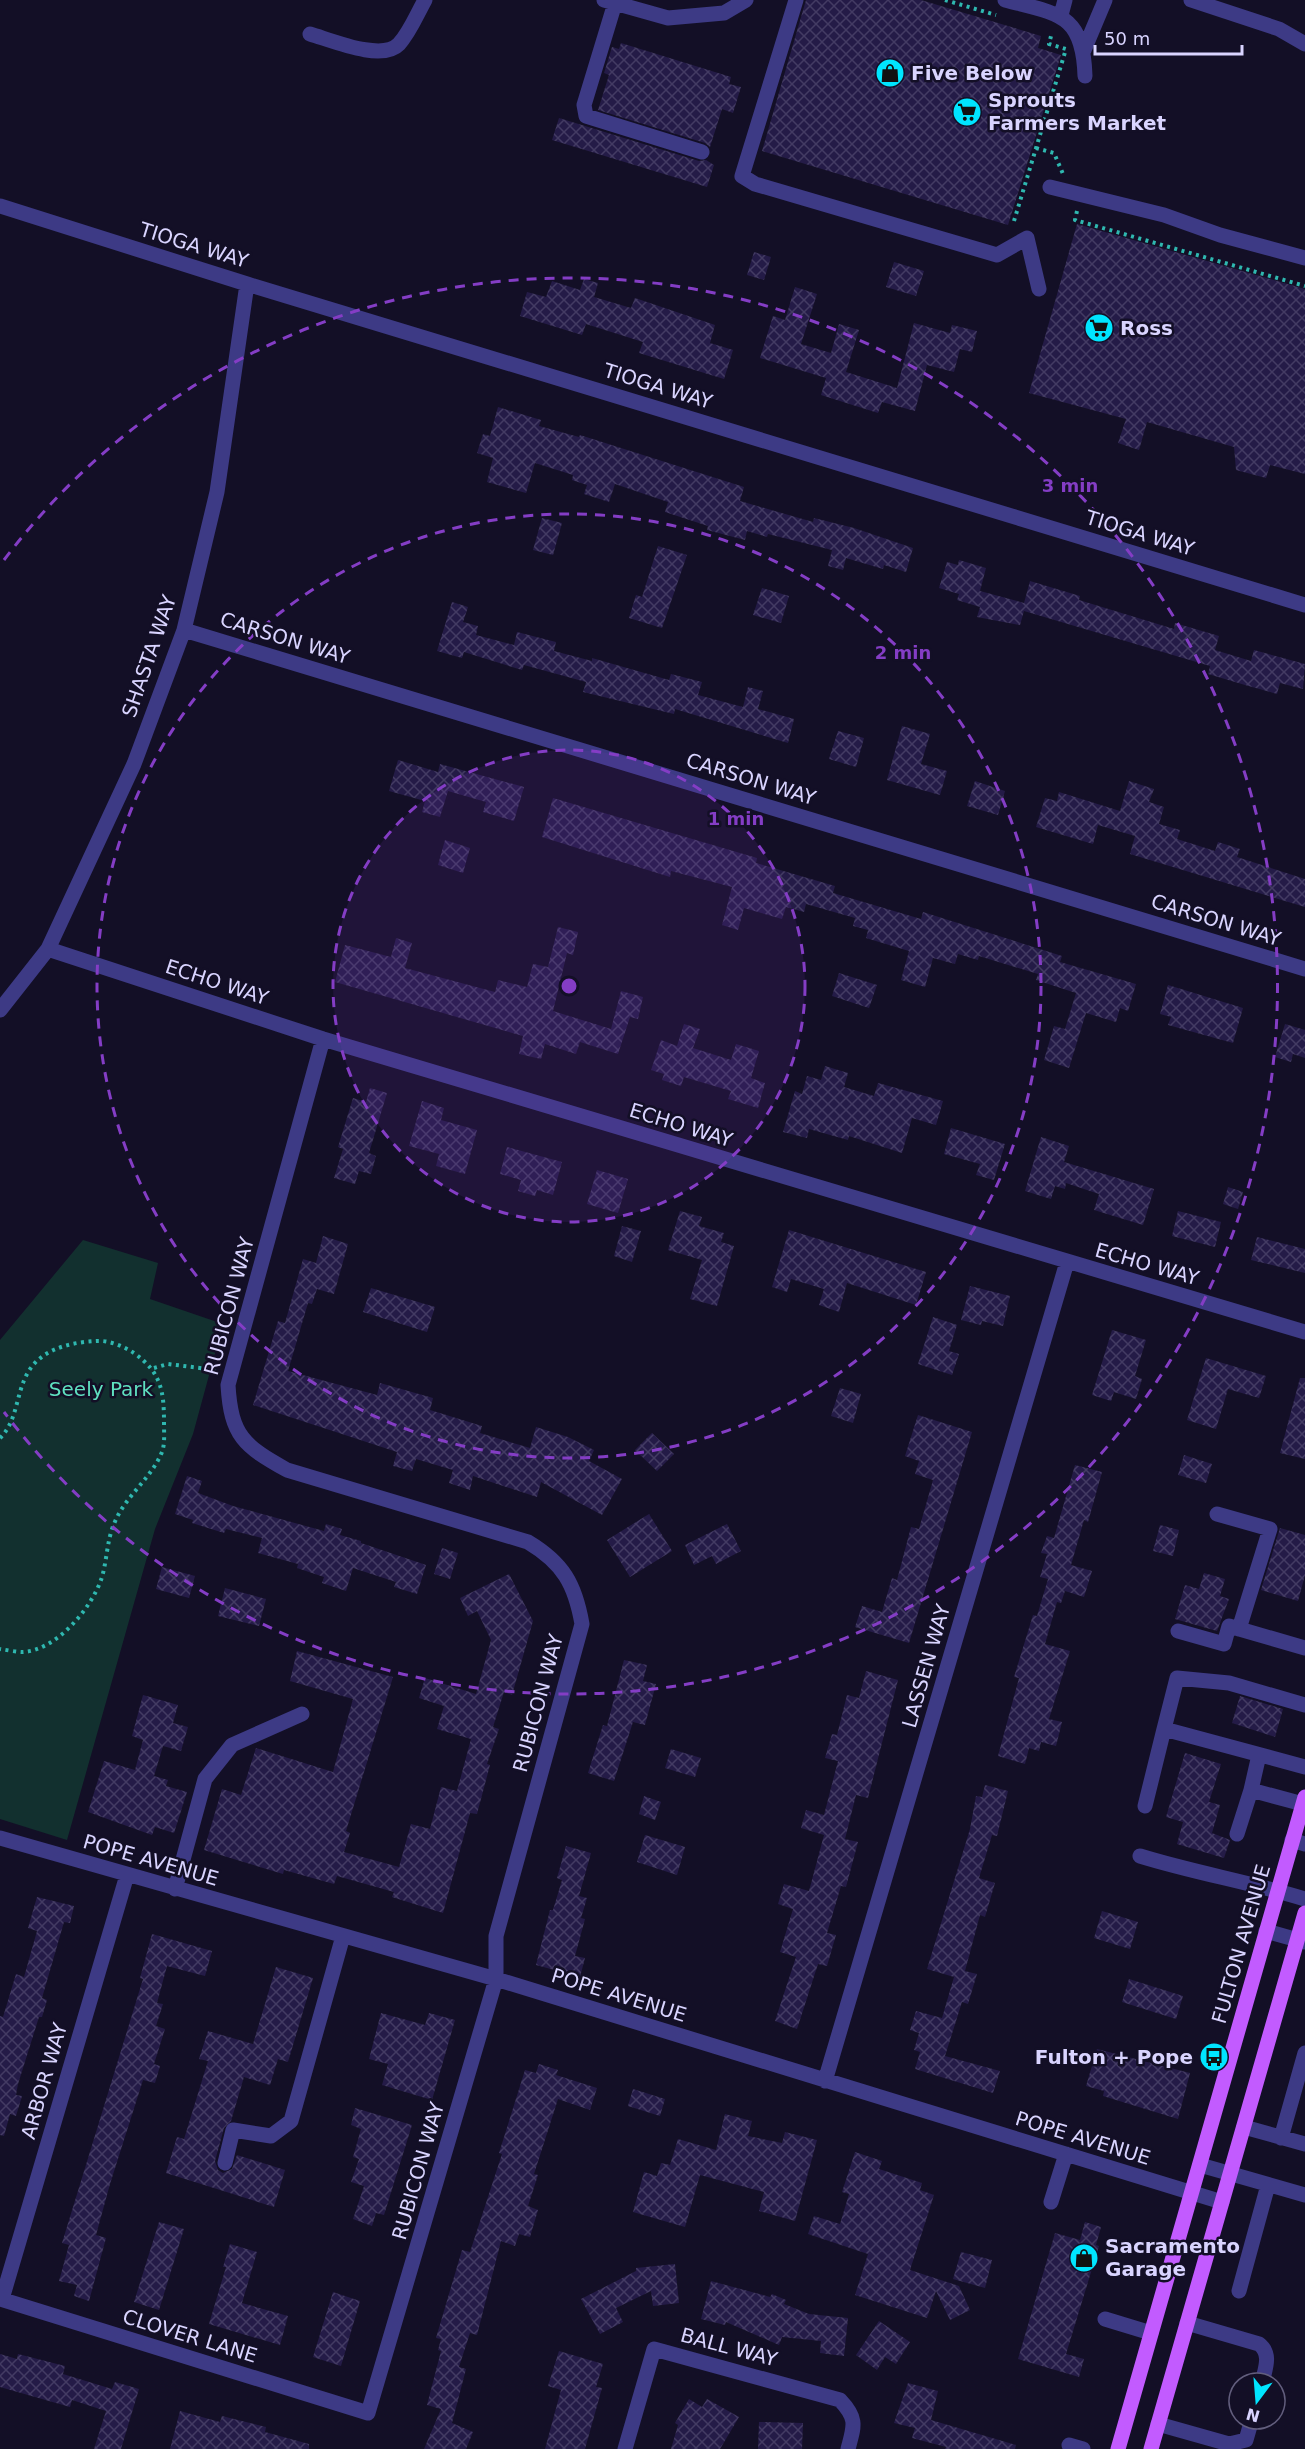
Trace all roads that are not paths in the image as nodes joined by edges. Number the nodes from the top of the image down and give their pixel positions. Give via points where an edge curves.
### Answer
1 (425, 0) edge
2 (746, 0) edge
3 (796, 0) edge
4 (1005, 0) edge
5 (1065, 0) edge
6 (1105, 0) edge
7 (1191, 0) edge
8 (609, 2) edge
9 (1061, 15) junction
10 (310, 34) dead end
11 (1305, 44) edge
12 (1084, 50) junction
13 (1085, 76) dead end
14 (702, 152) dead end
15 (1050, 187) dead end
16 (0, 206) edge
17 (1305, 258) edge
18 (247, 284) junction
19 (1039, 289) dead end
20 (1305, 605) edge
21 (184, 630) junction
22 (48, 949) junction
23 (1305, 969) edge
24 (0, 1010) edge
25 (323, 1039) junction
26 (1067, 1262) junction
27 (1305, 1332) edge
28 (1217, 1514) dead end
29 (1239, 1629) junction
30 (1178, 1631) dead end
31 (1305, 1648) edge
32 (1305, 1705) edge
33 (302, 1714) dead end
34 (1164, 1729) junction
35 (1259, 1755) junction
36 (1305, 1767) edge
37 (1251, 1790) junction
38 (1304, 1801) edge
39 (1144, 1806) dead end
40 (1237, 1834) dead end
41 (0, 1838) edge
42 (1298, 1841) edge
43 (1140, 1856) dead end
44 (126, 1875) junction
45 (175, 1889) junction
46 (1278, 1891) junction
47 (1305, 1899) edge
48 (1305, 1913) edge
49 (1266, 1931) junction
50 (343, 1936) junction
51 (1301, 1941) edge
52 (496, 1979) junction
53 (1305, 2053) edge
54 (825, 2081) junction
55 (1244, 2127) junction
56 (1281, 2138) junction
57 (1305, 2144) edge
58 (1066, 2154) junction
59 (225, 2163) dead end
60 (1200, 2165) junction
61 (1230, 2173) junction
62 (1268, 2185) junction
63 (1192, 2192) junction
64 (1305, 2195) edge
65 (1051, 2202) dead end
66 (1222, 2202) junction
67 (1239, 2291) dead end
68 (1, 2299) edge
69 (1105, 2319) dead end
70 (1187, 2323) junction
71 (1151, 2332) junction
72 (1264, 2371) edge
73 (368, 2414) joint
74 (1158, 2424) junction
75 (1249, 2431) edge
76 (625, 2449) edge
77 (848, 2449) edge
78 (1118, 2449) edge
79 (1151, 2449) edge

1 - 10 street via 398,45 385,52
2 - 8 street via 724,13 668,18
3 - 19 street via 742,176 755,184 997,255 1027,238
4 - 9 street
5 - 9 street
6 - 12 street
7 - 11 street via 1279,29
8 - 14 street via 584,105 586,116
9 - 12 street via 1079,34
12 - 13 street
15 - 17 street via 1164,215
16 - 18 street, TIOGA WAY
18 - 20 street, TIOGA WAY
18 - 21 street, SHASTA WAY via 217,492
21 - 22 street, SHASTA WAY via 134,764
21 - 23 street, CARSON WAY
22 - 24 street, SHASTA WAY
22 - 25 street, ECHO WAY
25 - 26 street, ECHO WAY
25 - 52 street, RUBICON WAY via 228,1385 230,1411 239,1436 287,1470 528,1542 549,1555 574,1587 582,1624 496,1936
26 - 27 street, ECHO WAY
26 - 54 street, LASSEN WAY
28 - 29 street via 1270,1529
29 - 30 street via 1229,1626 1224,1644
29 - 31 street
32 - 34 street via 1229,1683 1177,1678
33 - 45 street via 232,1745 205,1779
34 - 35 street
34 - 39 street
35 - 36 street
35 - 37 street
37 - 38 street
37 - 40 street
38 - 42 main road, FULTON AVENUE
41 - 44 street, POPE AVENUE
42 - 46 main road, FULTON AVENUE
43 - 46 street via 1209,1877
44 - 45 street, POPE AVENUE
44 - 68 street, ARBOR WAY
45 - 50 street, POPE AVENUE
46 - 47 street
46 - 49 main road, FULTON AVENUE
48 - 51 main road
49 - 51 street
49 - 60 main road, FULTON AVENUE
50 - 52 street, POPE AVENUE
50 - 59 street via 291,2121 271,2136 233,2130
51 - 55 main road
52 - 54 street, POPE AVENUE
52 - 73 street, RUBICON WAY
53 - 56 street
54 - 58 street, POPE AVENUE
55 - 56 street
55 - 61 main road
56 - 57 street
58 - 63 street, POPE AVENUE
58 - 65 street
60 - 61 street
60 - 63 main road, FULTON AVENUE
61 - 62 street
61 - 66 main road
62 - 64 street
62 - 67 street
63 - 66 street, POPE AVENUE
63 - 71 main road, FULTON AVENUE
66 - 70 main road
68 - 73 street, CLOVER LANE
69 - 71 street
70 - 72 street via 1259,2344 1265,2348 1267,2357
70 - 74 main road
71 - 78 main road, FULTON AVENUE
74 - 75 street via 1229,2444 1246,2440
74 - 79 main road
76 - 77 street, BALL WAY via 654,2349 840,2400 852,2412 854,2426

